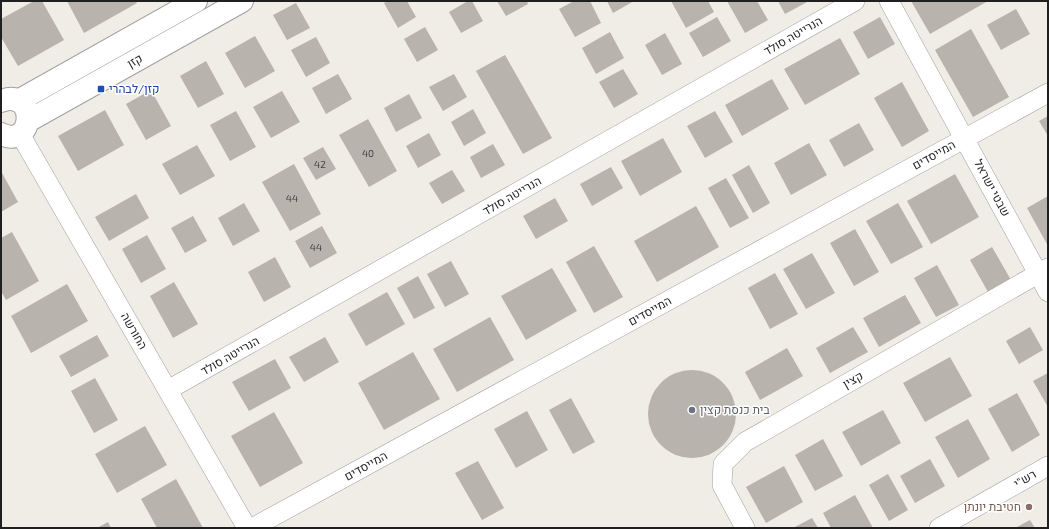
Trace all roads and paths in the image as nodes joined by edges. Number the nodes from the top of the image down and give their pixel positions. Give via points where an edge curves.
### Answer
1 (196, 1) edge
2 (242, 1) edge
3 (855, 1) edge
4 (889, 1) edge
5 (1048, 93) edge
6 (9, 101) edge
7 (16, 130) edge
8 (965, 139) junction
9 (1043, 270) edge
10 (1048, 292) edge
11 (168, 390) junction
12 (1048, 466) edge
13 (247, 528) edge
14 (252, 528) edge
15 (745, 528) edge
16 (939, 528) edge

1 - 6 street, קזן
2 - 7 street, קזן
3 - 11 street, הנרייטה סולד
4 - 8 street, שבטי ישראל
5 - 8 street, המייסדים
6 - 7 street via 23,104 27,109 28,115
7 - 11 street, החורשה
8 - 9 street, שבטי ישראל
8 - 14 street, המייסדים
9 - 10 street, שבטי ישראל
9 - 15 street, קצין via 745,442 723,464 722,485
11 - 13 street, החורשה
12 - 16 street, רש"י

